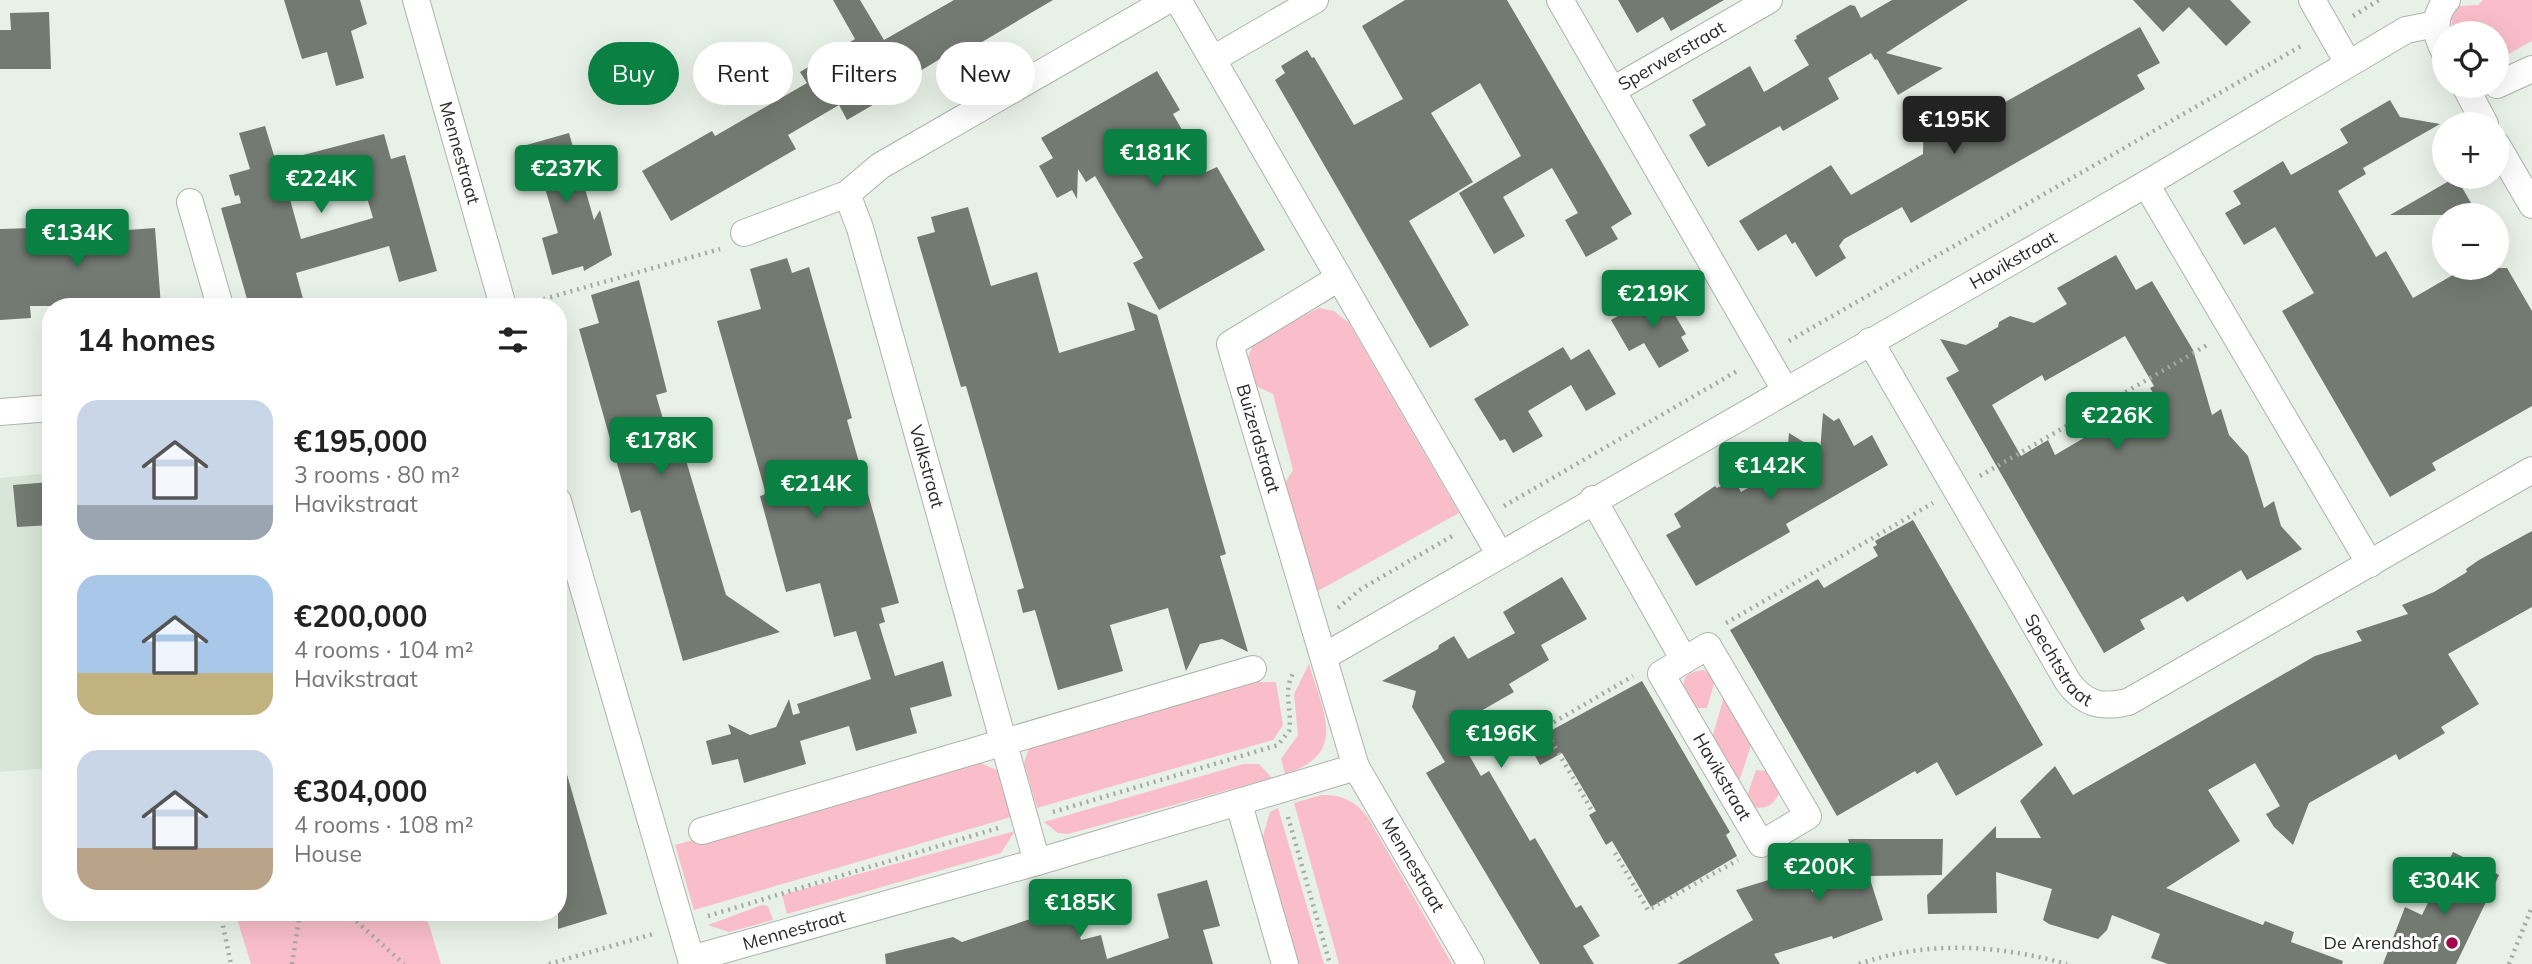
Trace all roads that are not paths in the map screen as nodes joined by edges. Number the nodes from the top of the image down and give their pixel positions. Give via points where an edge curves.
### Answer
1 (416, 0) edge
2 (1168, 0) edge
3 (1178, 0) edge
4 (1315, 0) edge
5 (1560, 0) edge
6 (1769, 0) edge
7 (2312, 0) edge
8 (2441, 12) edge
9 (1213, 59) junction
10 (2348, 63) junction
11 (2532, 69) edge
12 (2509, 80) edge
13 (1613, 90) junction
14 (2509, 166) edge
15 (2146, 184) junction
16 (847, 194) junction
17 (190, 202) dead end
18 (2532, 205) edge
19 (744, 233) road end
20 (1339, 278) junction
21 (218, 298) edge
22 (501, 298) edge
23 (1870, 341) junction
24 (1785, 390) junction
25 (42, 409) edge
26 (0, 412) edge
27 (2532, 470) edge
28 (1593, 499) junction
29 (567, 532) edge
30 (1500, 555) junction
31 (2370, 564) junction
32 (1322, 646) junction
33 (1681, 655) junction
34 (1253, 669) dead end
35 (1004, 741) junction
36 (1356, 767) junction
37 (1239, 804) junction
38 (702, 831) dead end
39 (1037, 862) junction
40 (682, 961) edge
41 (1285, 964) edge
42 (1471, 964) edge

1 - 22 street, Mennestraat
2 - 16 street via 880,166
3 - 9 street
4 - 9 street
5 - 13 street
6 - 13 street, Sperwerstraat
7 - 10 street
8 - 10 street, Havikstraat
9 - 20 street
10 - 15 street, Havikstraat
11 - 12 street
13 - 24 street
14 - 18 street
15 - 23 street, Havikstraat
15 - 31 street
16 - 19 street
16 - 35 street, Valkstraat
17 - 21 street
20 - 30 street
20 - 32 street, Buizerdstraat via 1230,344
23 - 24 street, Havikstraat
23 - 31 street, Spechtstraat via 2068,682 2096,705 2128,702
24 - 28 street, Havikstraat
25 - 26 street
27 - 31 street, Spechtstraat
28 - 30 street, Havikstraat
28 - 33 street
29 - 40 street, Mennestraat via 681,926
30 - 32 street, Havikstraat
32 - 36 street, Mennestraat
33 - 33 street, Havikstraat via 1708,646 1808,816 1761,844 1661,674
34 - 35 street
35 - 38 street
35 - 39 street, Valkstraat
36 - 37 street, Mennestraat
36 - 42 street, Mennestraat
37 - 39 street, Mennestraat
37 - 41 street
39 - 40 street, Mennestraat

